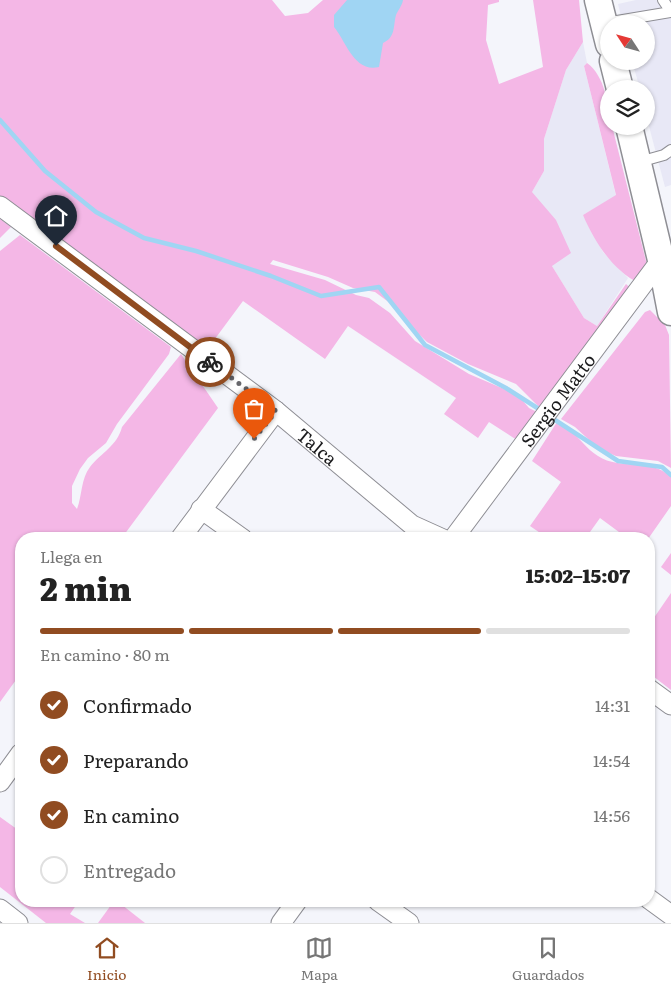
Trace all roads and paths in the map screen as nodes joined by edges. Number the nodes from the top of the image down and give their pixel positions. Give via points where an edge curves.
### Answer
1 (664, 0) edge
2 (671, 12) edge
3 (651, 15) edge
4 (631, 135) edge
5 (671, 150) edge
6 (638, 162) junction
7 (0, 206) edge
8 (661, 260) junction
9 (671, 312) edge
10 (276, 411) junction
11 (201, 509) junction
12 (185, 532) edge
13 (233, 532) edge
14 (407, 532) edge
15 (459, 532) edge
16 (655, 693) edge
17 (671, 705) edge
18 (15, 765) edge
19 (0, 782) edge
20 (655, 903) edge
21 (293, 907) edge
22 (386, 907) edge
23 (0, 909) edge
24 (671, 915) edge
25 (18, 923) edge
26 (281, 923) edge
27 (409, 923) edge

1 - 2 lane
2 - 3 lane
4 - 6 street
5 - 6 lane
6 - 8 street
7 - 10 street, Talca
8 - 9 street
8 - 15 street, Sergio Matto
10 - 11 street
10 - 14 street, Talca
11 - 12 street
11 - 13 street
16 - 17 street
18 - 19 street
20 - 24 street
21 - 26 street
22 - 27 street
23 - 25 street

